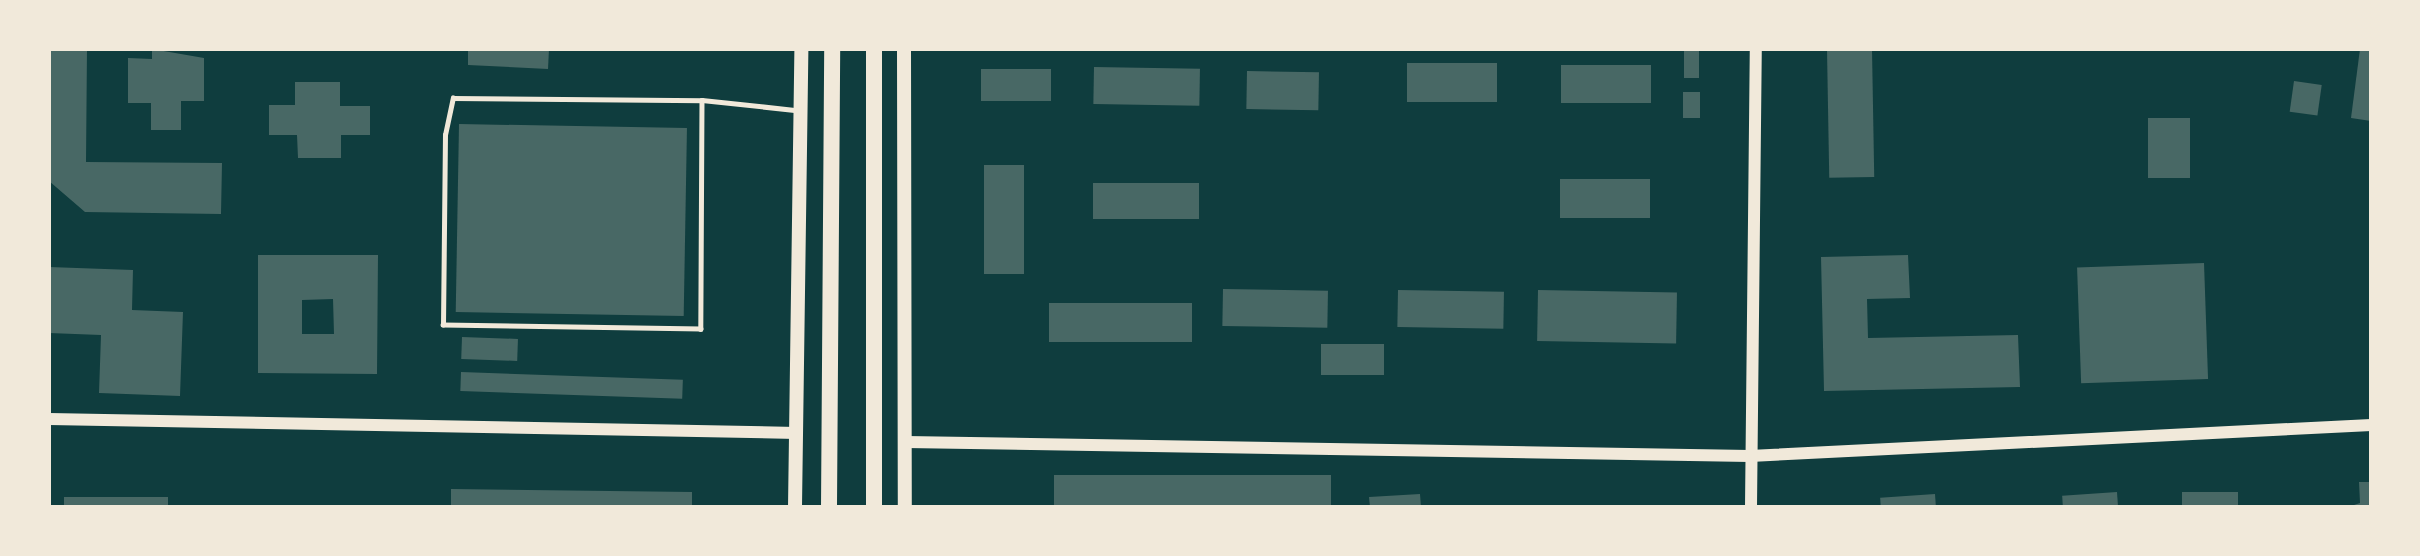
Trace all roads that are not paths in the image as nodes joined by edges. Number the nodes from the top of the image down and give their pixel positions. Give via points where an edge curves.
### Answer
1 (801, 49) edge
2 (832, 49) edge
3 (874, 49) edge
4 (904, 49) edge
5 (1756, 49) edge
6 (702, 100) junction
7 (800, 111) junction
8 (49, 419) edge
9 (2371, 425) edge
10 (797, 433) junction
11 (906, 442) junction
12 (1750, 456) junction
13 (795, 507) edge
14 (829, 507) edge
15 (874, 507) edge
16 (905, 507) edge
17 (1751, 507) edge

1 - 7 main road
2 - 14 highway
3 - 15 highway
4 - 11 main road
5 - 12 street
6 - 6 lane via 453,97 445,135 443,325 701,329
6 - 7 lane
7 - 10 main road
8 - 10 street
9 - 12 street
10 - 13 main road
11 - 12 street
11 - 16 main road
12 - 17 street

